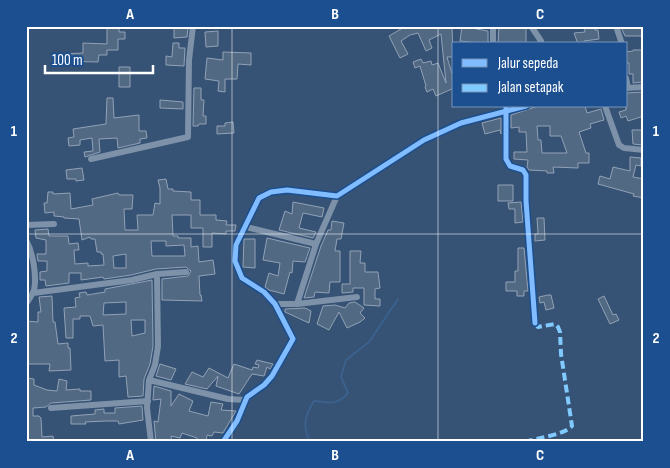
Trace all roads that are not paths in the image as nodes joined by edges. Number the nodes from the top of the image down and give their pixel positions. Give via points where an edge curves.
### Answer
1 (193, 26) edge
2 (493, 26) edge
3 (531, 26) edge
4 (617, 29) dead end
5 (541, 41) dead end
6 (493, 42) edge
7 (621, 42) edge
8 (644, 87) edge
9 (628, 88) edge
10 (606, 108) edge
11 (507, 109) edge
12 (644, 150) edge
13 (91, 159) dead end
14 (337, 196) junction
15 (54, 224) dead end
16 (26, 225) edge
17 (246, 226) junction
18 (26, 240) edge
19 (316, 244) junction
20 (186, 272) dead end
21 (157, 274) junction
22 (33, 292) junction
23 (358, 297) dead end
24 (26, 304) edge
25 (275, 304) junction
26 (297, 304) junction
27 (535, 323) dead end
28 (149, 380) junction
29 (148, 400) junction
30 (246, 400) junction
31 (51, 408) dead end
32 (151, 442) edge
33 (223, 442) edge

1 - 13 street via 188,137
2 - 6 street
3 - 5 street
4 - 7 street
8 - 9 street
10 - 12 street via 619,145
11 - 14 street via 461,123 424,140
11 - 27 street via 506,160 526,175
14 - 17 street via 288,190 271,192 258,198
14 - 19 street
15 - 16 street
17 - 19 street
17 - 25 street via 236,245 235,261 242,278 264,292
18 - 22 street via 33,263
19 - 26 street
20 - 21 street
21 - 22 street
21 - 28 street via 158,346
22 - 24 street
23 - 26 street
25 - 26 street
25 - 30 street via 293,336 292,343 272,376
28 - 29 street
28 - 30 street
29 - 31 street
29 - 32 street
30 - 33 street

